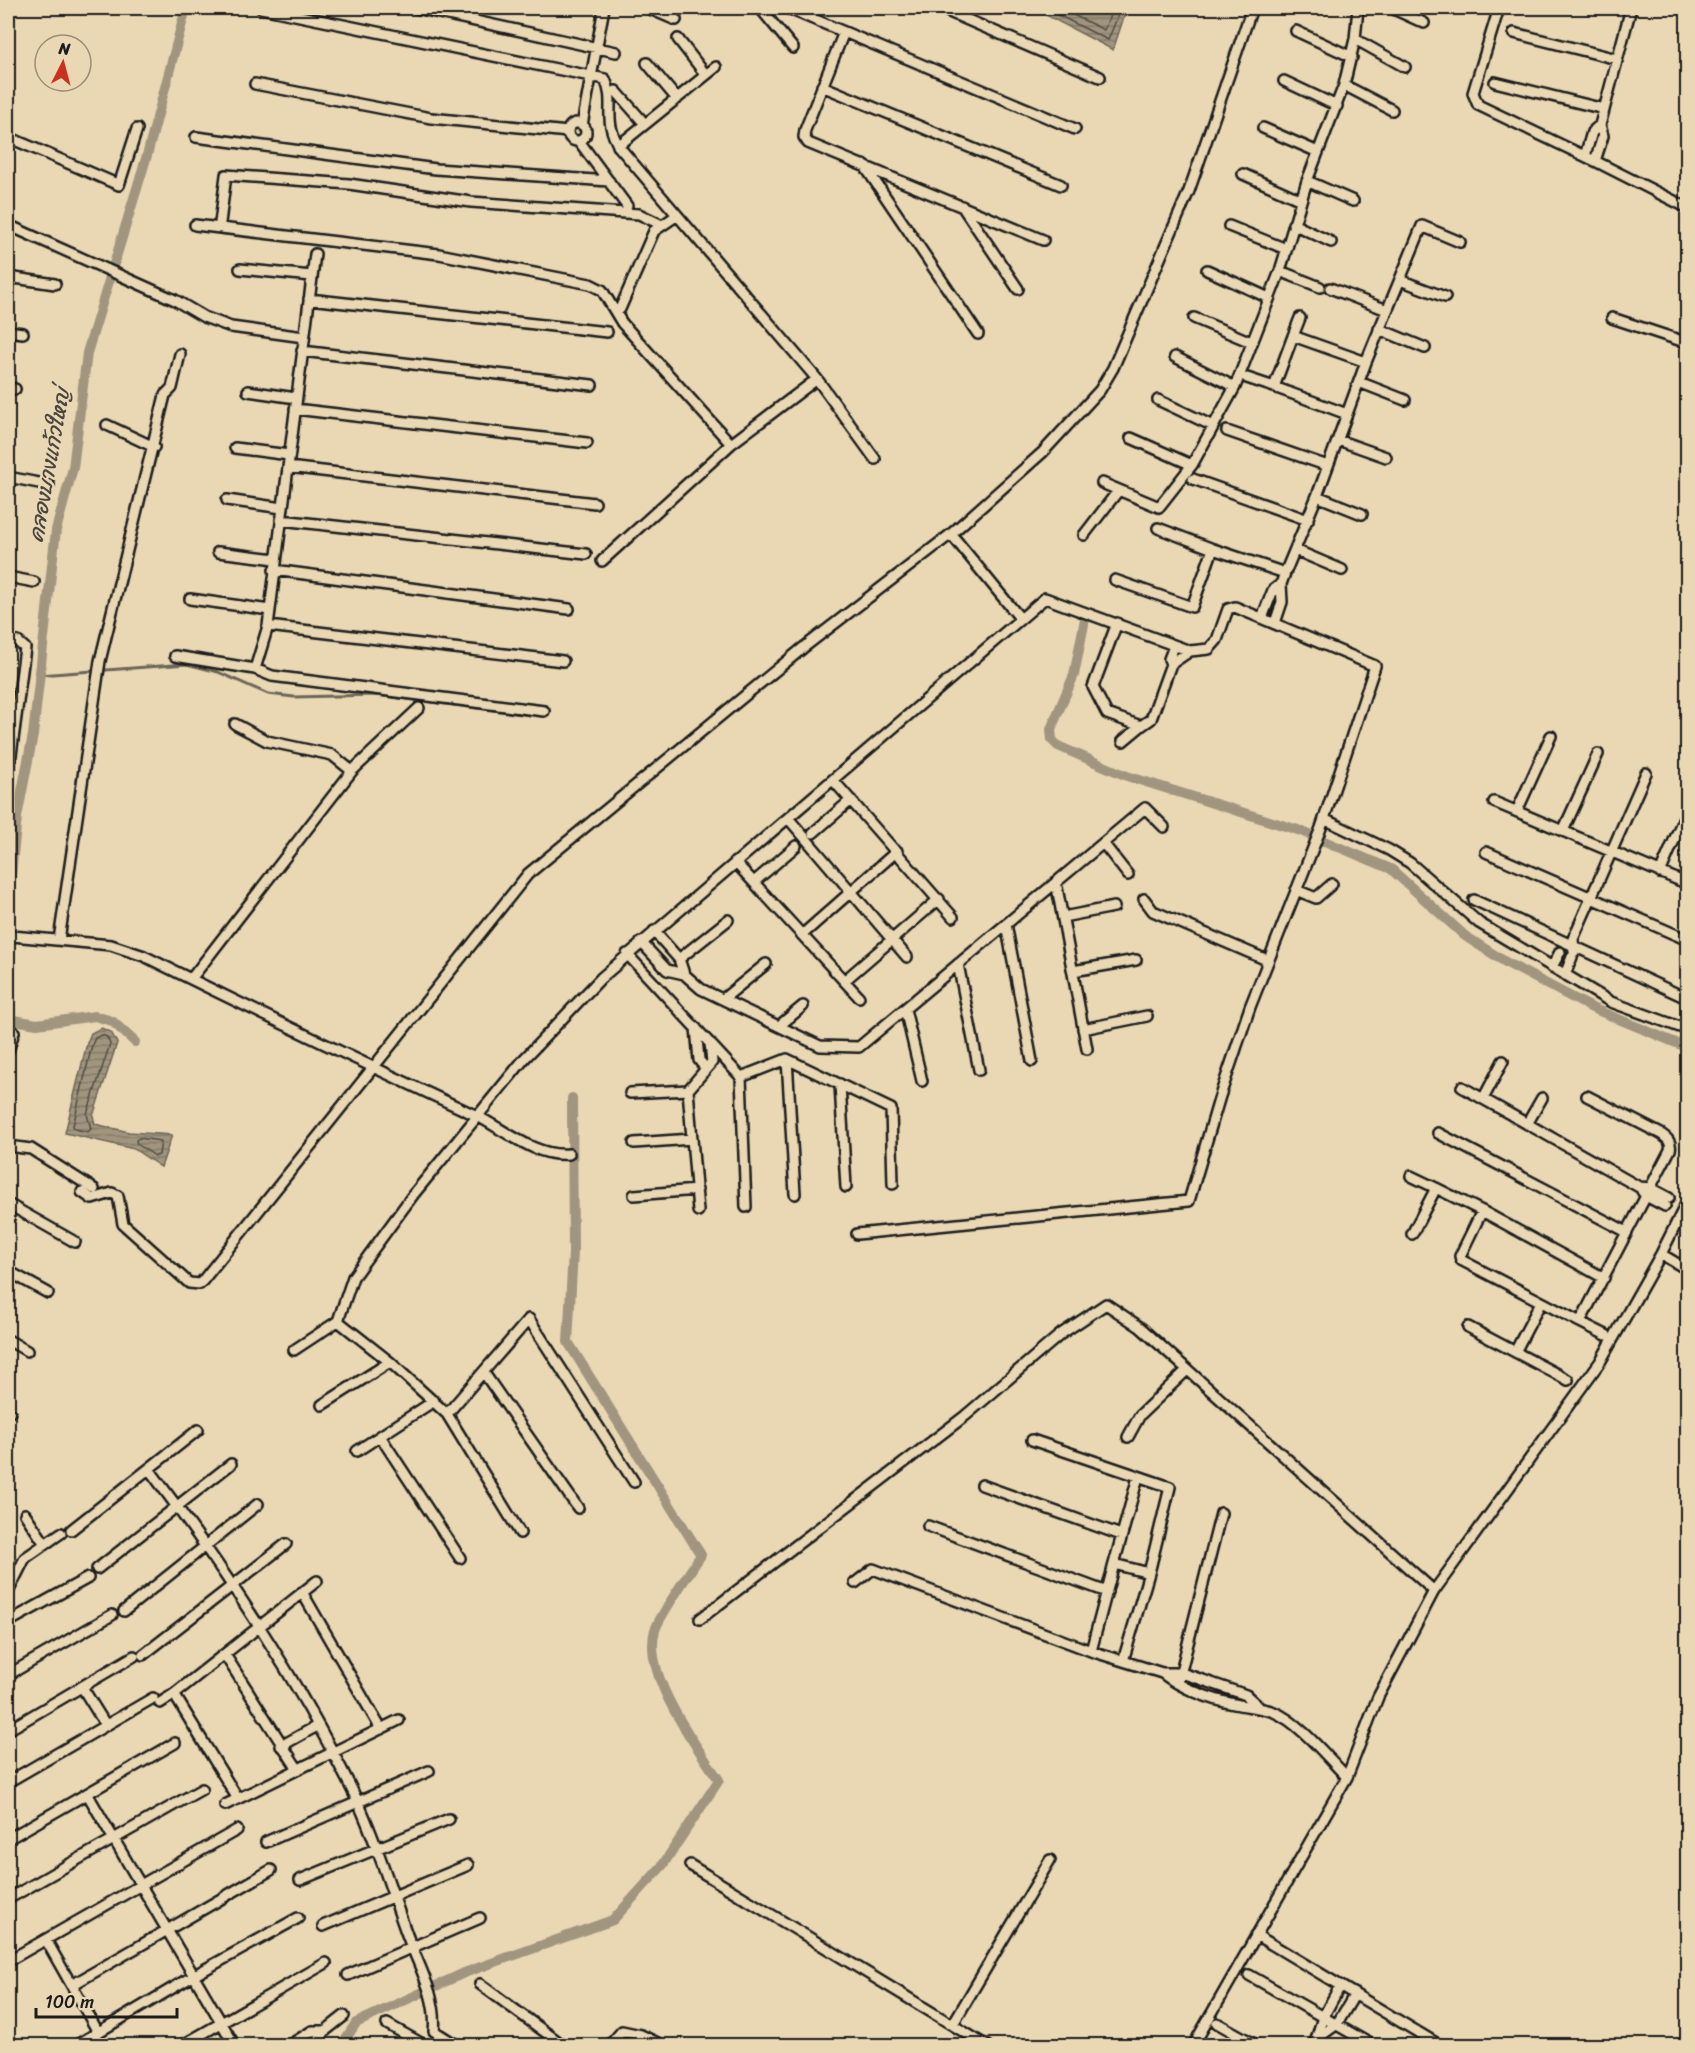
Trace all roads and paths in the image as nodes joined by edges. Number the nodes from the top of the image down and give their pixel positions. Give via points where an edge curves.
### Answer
1 (261, 8) edge
2 (416, 8) edge
3 (604, 8) edge
4 (648, 8) edge
5 (760, 8) edge
6 (787, 8) edge
7 (940, 8) edge
8 (1252, 8) edge
9 (1358, 8) edge
10 (1391, 8) edge
11 (1499, 8) edge
12 (1619, 8) edge
13 (1631, 9) edge
14 (809, 12) edge
15 (676, 20) dead end
16 (1424, 23) dead end
17 (1296, 31) dead end
18 (844, 32) junction
19 (1514, 33) dead end
20 (678, 39) dead end
21 (1355, 39) junction
22 (598, 48) junction
23 (793, 48) dead end
24 (616, 52) dead end
25 (1352, 57) junction
26 (1617, 59) junction
27 (647, 63) dead end
28 (1405, 67) dead end
29 (716, 68) dead end
30 (706, 75) junction
31 (591, 76) junction
32 (1100, 76) dead end
33 (1284, 81) dead end
34 (1495, 82) dead end
35 (255, 84) dead end
36 (1344, 85) junction
37 (822, 86) junction
38 (616, 91) dead end
39 (677, 99) junction
40 (1337, 106) junction
41 (1604, 109) junction
42 (1392, 110) dead end
43 (645, 124) junction
44 (582, 125) junction
45 (1600, 125) junction
46 (1263, 128) dead end
47 (137, 129) dead end
48 (1075, 129) dead end
49 (568, 132) junction
50 (8, 137) edge
51 (196, 137) dead end
52 (579, 141) junction
53 (618, 146) junction
54 (1318, 152) junction
55 (1585, 156) junction
56 (1595, 161) junction
57 (864, 165) junction
58 (1243, 174) dead end
59 (609, 181) junction
60 (1307, 181) junction
61 (1061, 185) dead end
62 (1301, 200) junction
63 (1353, 201) dead end
64 (627, 206) dead end
65 (962, 206) junction
66 (1688, 208) edge
67 (676, 216) junction
68 (220, 223) dead end
69 (1293, 224) junction
70 (8, 225) edge
71 (195, 225) dead end
72 (662, 225) junction
73 (1229, 226) dead end
74 (1043, 240) dead end
75 (1331, 242) dead end
76 (1460, 242) dead end
77 (1286, 249) junction
78 (315, 254) dead end
79 (240, 268) dead end
80 (1207, 270) dead end
81 (1280, 271) junction
82 (312, 276) junction
83 (8, 277) edge
84 (1400, 280) junction
85 (55, 284) dead end
86 (1320, 287) dead end
87 (1330, 288) dead end
88 (1018, 289) dead end
89 (1444, 297) dead end
90 (1269, 298) junction
91 (309, 299) junction
92 (620, 309) dead end
93 (1387, 310) junction
94 (1194, 318) dead end
95 (1300, 318) dead end
96 (1612, 318) dead end
97 (1379, 329) junction
98 (8, 331) edge
99 (607, 332) dead end
100 (23, 333) dead end
101 (978, 333) dead end
102 (1293, 336) junction
103 (304, 338) junction
104 (1251, 342) junction
105 (1688, 343) edge
106 (1425, 348) dead end
107 (302, 351) junction
108 (180, 354) dead end
109 (1175, 357) dead end
110 (1365, 362) junction
111 (1248, 378) dead end
112 (817, 379) junction
113 (1359, 382) junction
114 (592, 385) dead end
115 (1235, 387) junction
116 (1274, 387) junction
117 (248, 392) dead end
118 (296, 398) junction
119 (1158, 400) dead end
120 (1405, 400) dead end
121 (295, 409) junction
122 (1347, 414) junction
123 (107, 425) dead end
124 (1213, 426) junction
125 (1227, 431) dead end
126 (1131, 438) dead end
127 (1338, 440) junction
128 (587, 443) dead end
129 (731, 444) junction
130 (154, 447) junction
131 (235, 448) dead end
132 (289, 455) junction
133 (1386, 458) dead end
134 (875, 459) dead end
135 (1192, 465) junction
136 (1328, 466) junction
137 (288, 467) junction
138 (8, 477) edge
139 (1193, 479) dead end
140 (1102, 483) dead end
141 (49, 485) dead end
142 (1118, 491) junction
143 (1317, 496) junction
144 (227, 500) dead end
145 (595, 503) dead end
146 (282, 508) junction
147 (1362, 514) dead end
148 (281, 520) junction
149 (1308, 520) junction
150 (1158, 528) dead end
151 (951, 534) junction
152 (1084, 535) dead end
153 (1213, 549) junction
154 (1295, 550) junction
155 (218, 552) dead end
156 (586, 554) dead end
157 (276, 559) junction
158 (602, 561) dead end
159 (274, 570) junction
160 (1342, 570) dead end
161 (1285, 573) junction
162 (8, 577) edge
163 (1114, 580) dead end
164 (34, 582) dead end
165 (1281, 584) junction
166 (190, 598) dead end
167 (569, 609) dead end
168 (270, 610) junction
169 (1019, 617) junction
170 (1262, 618) junction
171 (1117, 623) junction
172 (1275, 623) junction
173 (268, 626) junction
174 (8, 640) edge
175 (1174, 646) junction
176 (1190, 651) junction
177 (175, 656) dead end
178 (563, 661) dead end
179 (1171, 664) junction
180 (255, 669) junction
181 (419, 708) dead end
182 (544, 711) dead end
183 (12, 712) edge
184 (235, 724) dead end
185 (1141, 726) junction
186 (1551, 736) dead end
187 (1123, 741) dead end
188 (1598, 754) dead end
189 (9, 763) edge
190 (352, 771) junction
191 (1646, 773) dead end
192 (8, 778) edge
193 (833, 780) junction
194 (851, 800) junction
195 (1494, 802) dead end
196 (1688, 808) edge
197 (1517, 811) junction
198 (788, 818) junction
199 (1323, 824) junction
200 (1164, 827) dead end
201 (1563, 831) junction
202 (813, 833) dead end
203 (1103, 843) junction
204 (796, 846) dead end
205 (897, 851) junction
206 (1610, 851) junction
207 (1486, 852) dead end
208 (735, 862) junction
209 (1660, 873) junction
210 (1128, 874) dead end
211 (754, 882) junction
212 (1056, 882) junction
213 (1332, 884) dead end
214 (1688, 884) edge
215 (1296, 890) junction
216 (851, 892) junction
217 (1590, 898) junction
218 (939, 899) junction
219 (1144, 900) dead end
220 (1474, 900) dead end
221 (1114, 907) dead end
222 (953, 917) dead end
223 (1063, 917) junction
224 (728, 920) dead end
225 (1006, 924) junction
226 (654, 931) junction
227 (802, 935) junction
228 (12, 936) dead end
229 (892, 939) junction
230 (59, 940) junction
231 (1688, 940) edge
232 (641, 942) junction
233 (1569, 948) junction
234 (627, 954) junction
235 (907, 957) dead end
236 (679, 959) junction
237 (1136, 960) dead end
238 (1267, 960) junction
239 (766, 964) dead end
240 (958, 964) junction
241 (1552, 967) junction
242 (1073, 971) junction
243 (684, 974) junction
244 (1564, 975) junction
245 (191, 979) junction
246 (844, 981) junction
247 (1682, 996) dead end
248 (859, 997) dead end
249 (723, 999) junction
250 (803, 1006) dead end
251 (905, 1009) junction
252 (1146, 1016) dead end
253 (779, 1026) junction
254 (696, 1028) junction
255 (1083, 1029) junction
256 (1688, 1030) edge
257 (14, 1032) dead end
258 (710, 1043) junction
259 (1087, 1049) dead end
260 (8, 1051) edge
261 (787, 1059) junction
262 (1032, 1061) dead end
263 (1503, 1061) dead end
264 (372, 1069) junction
265 (706, 1069) junction
266 (979, 1070) dead end
267 (741, 1077) junction
268 (922, 1080) dead end
269 (840, 1084) junction
270 (1462, 1087) dead end
271 (688, 1090) junction
272 (630, 1093) dead end
273 (1587, 1096) dead end
274 (1542, 1098) dead end
275 (1483, 1099) junction
276 (476, 1116) junction
277 (1527, 1124) junction
278 (1438, 1133) dead end
279 (692, 1139) junction
280 (634, 1143) dead end
281 (8, 1146) edge
282 (569, 1154) dead end
283 (1412, 1176) dead end
284 (894, 1184) dead end
285 (846, 1187) dead end
286 (1436, 1188) junction
287 (94, 1189) dead end
288 (697, 1190) junction
289 (82, 1192) dead end
290 (1648, 1192) junction
291 (795, 1194) dead end
292 (634, 1195) dead end
293 (8, 1204) edge
294 (746, 1207) dead end
295 (1684, 1207) edge
296 (699, 1211) dead end
297 (1482, 1211) junction
298 (1627, 1232) junction
299 (857, 1234) dead end
300 (1412, 1234) dead end
301 (75, 1242) dead end
302 (1661, 1254) junction
303 (1688, 1270) edge
304 (8, 1271) edge
305 (1604, 1278) junction
306 (48, 1293) dead end
307 (1541, 1302) junction
308 (338, 1321) junction
309 (1580, 1322) junction
310 (1468, 1327) dead end
311 (1606, 1335) dead end
312 (8, 1340) edge
313 (294, 1350) dead end
314 (27, 1351) dead end
315 (1515, 1352) junction
316 (390, 1362) junction
317 (1187, 1371) junction
318 (484, 1373) junction
319 (1568, 1380) dead end
320 (434, 1401) junction
321 (322, 1405) dead end
322 (447, 1414) junction
323 (198, 1430) dead end
324 (380, 1436) junction
325 (1128, 1437) dead end
326 (1032, 1440) dead end
327 (357, 1451) dead end
328 (231, 1464) dead end
329 (148, 1469) junction
330 (1138, 1478) junction
331 (634, 1482) dead end
332 (982, 1485) dead end
333 (258, 1504) dead end
334 (177, 1506) junction
335 (578, 1508) dead end
336 (1221, 1513) dead end
337 (25, 1514) dead end
338 (928, 1526) dead end
339 (520, 1533) dead end
340 (1121, 1535) junction
341 (45, 1544) junction
342 (286, 1544) dead end
343 (206, 1546) junction
344 (460, 1558) dead end
345 (1114, 1564) junction
346 (97, 1569) dead end
347 (1149, 1573) junction
348 (88, 1578) dead end
349 (316, 1581) dead end
350 (855, 1583) dead end
351 (233, 1586) junction
352 (1434, 1591) junction
353 (8, 1592) edge
354 (302, 1592) junction
355 (1107, 1592) junction
356 (124, 1611) dead end
357 (112, 1615) dead end
358 (700, 1619) dead end
359 (8, 1622) edge
360 (260, 1626) junction
361 (1091, 1651) junction
362 (225, 1655) junction
363 (1123, 1661) junction
364 (9, 1672) edge
365 (1162, 1673) junction
366 (1181, 1673) junction
367 (1177, 1685) junction
368 (82, 1687) junction
369 (174, 1694) junction
370 (1258, 1706) junction
371 (399, 1720) dead end
372 (105, 1724) junction
373 (317, 1726) junction
374 (381, 1729) junction
375 (8, 1730) edge
376 (175, 1743) dead end
377 (281, 1746) junction
378 (331, 1752) junction
379 (297, 1768) junction
380 (429, 1771) dead end
381 (1347, 1777) junction
382 (8, 1782) edge
383 (202, 1788) dead end
384 (88, 1794) junction
385 (238, 1799) junction
386 (357, 1801) junction
387 (225, 1805) dead end
388 (449, 1819) dead end
389 (237, 1830) dead end
390 (111, 1838) junction
391 (8, 1839) edge
392 (266, 1842) dead end
393 (376, 1848) junction
394 (1050, 1860) dead end
395 (468, 1865) dead end
396 (690, 1865) dead end
397 (271, 1870) dead end
398 (300, 1880) dead end
399 (140, 1883) junction
400 (392, 1895) junction
401 (8, 1899) edge
402 (298, 1918) dead end
403 (480, 1918) dead end
404 (323, 1926) dead end
405 (166, 1929) junction
406 (1256, 1935) junction
407 (46, 1940) junction
408 (411, 1946) junction
409 (8, 1961) edge
410 (326, 1963) dead end
411 (348, 1975) dead end
412 (1249, 1975) dead end
413 (193, 1976) junction
414 (72, 1984) junction
415 (480, 1984) dead end
416 (1340, 1986) junction
417 (1354, 1994) junction
418 (344, 2016) dead end
419 (1323, 2017) junction
420 (222, 2023) junction
421 (1218, 2023) dead end
422 (387, 2024) dead end
423 (953, 2024) junction
424 (1337, 2024) junction
425 (325, 2031) junction
426 (434, 2031) junction
427 (98, 2032) junction
428 (1316, 2041) edge
429 (75, 2046) edge
430 (181, 2046) edge
431 (235, 2046) edge
432 (288, 2046) edge
433 (315, 2046) edge
434 (426, 2046) edge
435 (458, 2046) edge
436 (564, 2046) edge
437 (609, 2046) edge
438 (664, 2046) edge
439 (987, 2046) edge
440 (1193, 2046) edge
441 (1258, 2046) edge
442 (1374, 2046) edge
443 (1442, 2046) edge

1 - 31 street
2 - 22 street
3 - 22 street
4 - 15 street
5 - 23 street
6 - 14 street
7 - 32 street
8 - 151 street via 1189,191 1113,368 1100,390 1042,452
9 - 21 street
10 - 16 street
11 - 55 street via 1473,99 1496,115
12 - 13 street
13 - 26 street
14 - 18 street
17 - 25 street
18 - 37 street
18 - 48 street
19 - 26 street
20 - 30 street
21 - 25 street
21 - 28 street
22 - 24 street
22 - 31 street
25 - 36 street
26 - 41 street
27 - 39 street
29 - 30 street
30 - 39 street
31 - 44 street
31 - 53 street via 605,79 611,91 608,121
33 - 40 street
34 - 41 street
35 - 49 street via 431,118
36 - 40 street
36 - 42 street
37 - 57 street via 804,137 808,143
37 - 61 street
38 - 43 street
39 - 43 street
40 - 54 street
41 - 45 street
43 - 53 street
44 - 49 street via 572,125
44 - 52 street via 586,136
45 - 55 street via 1592,132
45 - 56 street via 1603,136
46 - 54 street
47 - 50 street via 119,186
49 - 52 street via 572,140
51 - 59 street via 436,169
52 - 59 street
53 - 67 street
54 - 60 street
55 - 56 street
56 - 66 street
57 - 65 street
57 - 101 street
58 - 62 street
59 - 64 street
60 - 62 street
60 - 63 street
62 - 69 street
65 - 74 street
65 - 88 street
67 - 72 street
67 - 112 street
68 - 72 street via 226,175 349,184 471,202 639,214
69 - 75 street
69 - 77 street
70 - 103 street via 204,317 231,327
71 - 129 street via 439,254 590,285 602,290 622,323
72 - 92 street via 654,231
73 - 77 street
76 - 84 street via 1422,226
77 - 81 street
78 - 82 street
79 - 82 street
80 - 90 street
81 - 86 street
81 - 90 street
82 - 91 street
83 - 85 street
84 - 89 street
84 - 93 street
87 - 93 street
90 - 104 street
91 - 99 street
91 - 103 street
93 - 97 street
94 - 104 street
95 - 102 street
96 - 105 street
97 - 106 street
97 - 110 street
98 - 100 street
102 - 110 street
102 - 116 street
103 - 107 street
104 - 115 street
107 - 114 street
107 - 118 street
108 - 130 street via 173,385 165,395
109 - 115 street
110 - 113 street
111 - 116 street
112 - 129 street
112 - 134 street
113 - 120 street
113 - 122 street
115 - 124 street
116 - 122 street
117 - 118 street
118 - 121 street
119 - 124 street
121 - 128 street
121 - 132 street
122 - 127 street
123 - 130 street
124 - 135 street
125 - 136 street
126 - 135 street
127 - 133 street
127 - 136 street
129 - 158 street
130 - 230 street via 100,661
131 - 132 street
132 - 137 street
135 - 142 street via 1159,507
136 - 143 street
137 - 145 street
137 - 146 street
138 - 141 street
139 - 149 street
140 - 142 street
142 - 152 street
143 - 147 street
143 - 149 street
144 - 146 street
146 - 148 street
148 - 156 street
148 - 157 street
149 - 154 street
150 - 153 street
151 - 169 street
151 - 264 street via 803,648 528,874
153 - 161 street
153 - 163 street via 1192,607
154 - 160 street
154 - 161 street
155 - 157 street
157 - 159 street
159 - 167 street
159 - 168 street
161 - 165 street
162 - 164 street
165 - 170 street via 1273,590
165 - 172 street via 1284,592
166 - 168 street
168 - 173 street
169 - 171 street via 1045,597
169 - 193 street
170 - 172 street
170 - 176 street via 1235,607 1228,609 1217,640 1209,648
171 - 175 street
171 - 185 street via 1093,687 1107,714
172 - 199 street via 1375,666
173 - 178 street
173 - 180 street
174 - 183 street via 25,648
175 - 176 street
175 - 179 street
176 - 179 street
177 - 180 street
179 - 185 street via 1151,719
180 - 182 street via 272,676
181 - 190 street
183 - 189 street
184 - 190 street via 267,741 332,755
185 - 187 street
186 - 197 street
188 - 201 street
189 - 192 street
190 - 245 street
191 - 206 street
193 - 194 street
193 - 198 street
194 - 202 street
194 - 205 street
195 - 197 street
196 - 209 street
197 - 201 street
198 - 208 street
198 - 216 street
199 - 215 street
199 - 241 street via 1389,850 1479,923
200 - 203 street via 1145,808
201 - 206 street
203 - 210 street
203 - 212 street
204 - 211 street
205 - 216 street
205 - 218 street
206 - 209 street
206 - 217 street
207 - 217 street
208 - 211 street
208 - 226 street
209 - 214 street
211 - 227 street
212 - 223 street
212 - 225 street
213 - 215 street via 1316,898
215 - 238 street
216 - 227 street
216 - 229 street
217 - 231 street
217 - 233 street
218 - 222 street
218 - 229 street
219 - 238 street via 1153,910
220 - 233 street
221 - 223 street
223 - 242 street
224 - 236 street
225 - 240 street
225 - 262 street
226 - 232 street
226 - 236 street
227 - 246 street
228 - 230 street
229 - 235 street
229 - 246 street
230 - 245 street via 126,949
232 - 234 street
232 - 243 street via 667,970
233 - 241 street
233 - 244 street
233 - 247 street
234 - 254 street
234 - 276 street via 541,1041
236 - 243 street
237 - 242 street
238 - 299 street via 1189,1201
239 - 249 street
240 - 251 street
240 - 266 street
241 - 244 street
242 - 255 street
243 - 249 street via 700,989
244 - 256 street via 1611,1002
245 - 264 street
246 - 248 street
249 - 253 street
250 - 253 street
251 - 253 street via 859,1047 820,1046
251 - 268 street
252 - 255 street
254 - 258 street
254 - 265 street via 699,1060
255 - 259 street
257 - 260 street
258 - 265 street via 712,1062
258 - 267 street
261 - 267 street
261 - 269 street
261 - 291 street
263 - 275 street
264 - 276 street
264 - 289 street via 200,1284 189,1283 123,1224 118,1196 112,1193 92,1199
265 - 271 street
267 - 294 street
269 - 284 street via 891,1109
269 - 285 street
270 - 275 street
271 - 272 street
271 - 279 street
273 - 290 street via 1669,1140 1670,1150
274 - 277 street
275 - 277 street
276 - 282 street via 536,1148
276 - 308 street via 353,1277
277 - 290 street
278 - 298 street
279 - 280 street
279 - 288 street
281 - 287 street via 31,1149
283 - 286 street
286 - 297 street
286 - 300 street
288 - 292 street
288 - 296 street
290 - 295 street
290 - 298 street
293 - 301 street
295 - 302 street
297 - 305 street
297 - 307 street via 1460,1251 1461,1260
298 - 305 street
302 - 303 street
302 - 352 street via 1585,1384
304 - 306 street
305 - 309 street
307 - 309 street
307 - 315 street
308 - 313 street
308 - 316 street
309 - 311 street
310 - 315 street
312 - 314 street
315 - 319 street
316 - 320 street
316 - 321 street
317 - 325 street via 1140,1415
317 - 352 street
317 - 358 street via 1140,1327 1110,1306 1101,1305 965,1416
318 - 322 street
318 - 331 street via 529,1319
318 - 335 street
320 - 322 street
320 - 324 street
322 - 339 street
323 - 329 street
324 - 327 street
324 - 344 street
326 - 330 street
328 - 334 street
329 - 334 street
329 - 341 street
330 - 340 street
330 - 347 street via 1170,1486
332 - 340 street
333 - 343 street
334 - 343 street
334 - 346 street
336 - 366 street
337 - 341 street
338 - 355 street
340 - 345 street
341 - 353 street via 25,1558
342 - 351 street
343 - 351 street
343 - 356 street
345 - 347 street
345 - 355 street
347 - 363 street
348 - 359 street
349 - 354 street
350 - 361 street via 873,1569
351 - 360 street
351 - 368 street via 138,1655
352 - 381 street via 1378,1698
354 - 360 street
354 - 374 street
355 - 361 street
357 - 364 street
360 - 362 street
360 - 373 street
361 - 363 street
362 - 369 street
362 - 377 street
363 - 365 street
365 - 366 street
365 - 367 street
366 - 367 street
366 - 370 street via 1246,1695
367 - 370 street via 1234,1704
368 - 372 street
368 - 375 street
369 - 372 street
369 - 385 street
370 - 381 street via 1278,1713
371 - 374 street
372 - 382 street
373 - 377 street
373 - 378 street
374 - 378 street
376 - 384 street
377 - 379 street
378 - 379 street
378 - 386 street
379 - 385 street
380 - 386 street
381 - 406 street
383 - 390 street
384 - 390 street
384 - 391 street
385 - 387 street
386 - 392 street
386 - 393 street
388 - 393 street
389 - 399 street
390 - 399 street
390 - 401 street
393 - 398 street
393 - 400 street
394 - 423 street
395 - 400 street
396 - 423 street
397 - 405 street
399 - 405 street
399 - 407 street
400 - 404 street
400 - 408 street
402 - 413 street
403 - 408 street
405 - 413 street
405 - 414 street
406 - 416 street
406 - 440 street
407 - 409 street
407 - 414 street
408 - 411 street
408 - 426 street via 436,2018
410 - 420 street
412 - 419 street
413 - 420 street
413 - 427 street
414 - 427 street
415 - 436 street
416 - 417 street
416 - 419 street
417 - 424 street
417 - 443 street
418 - 425 street
419 - 424 street
419 - 428 street
420 - 430 street
420 - 431 street
421 - 441 street
422 - 434 street
423 - 439 street
424 - 428 street
424 - 442 street
425 - 432 street via 312,2031
425 - 433 street
426 - 434 street
426 - 435 street
427 - 429 street
437 - 438 street via 622,2031

